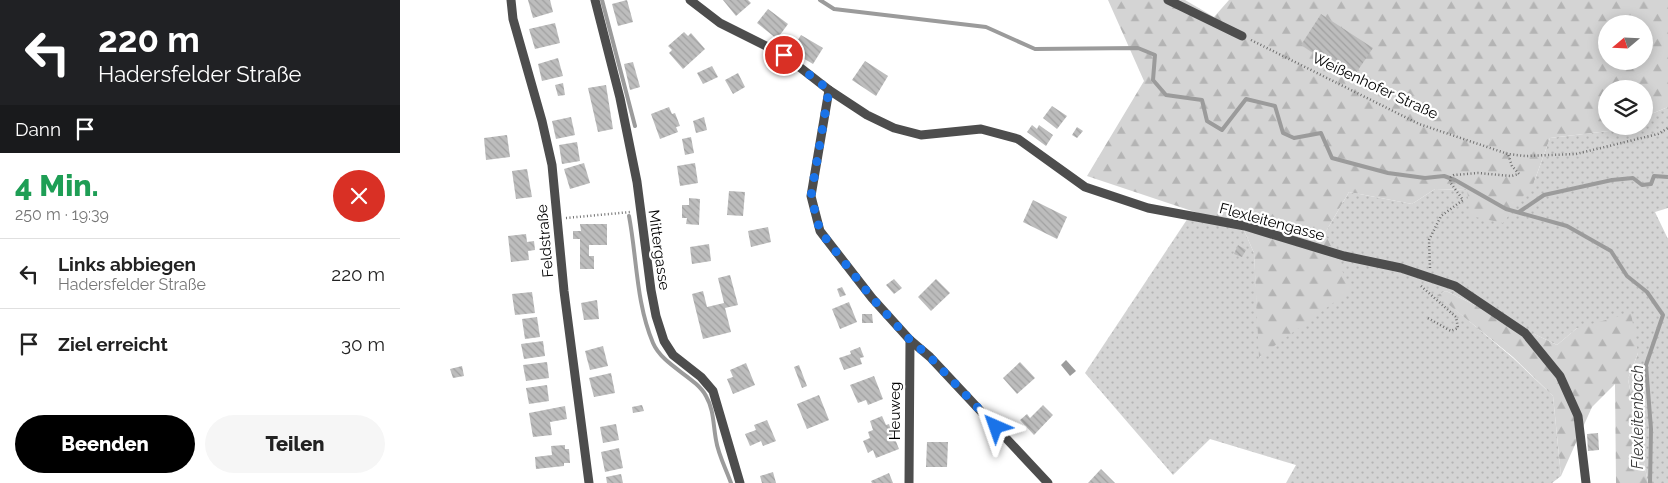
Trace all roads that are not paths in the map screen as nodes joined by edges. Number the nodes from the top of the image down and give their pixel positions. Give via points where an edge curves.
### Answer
1 (511, 0) edge
2 (595, 0) edge
3 (690, 0) edge
4 (1168, 0) edge
5 (1242, 36) road end
6 (829, 90) junction
7 (910, 340) junction
8 (589, 483) edge
9 (740, 483) edge
10 (909, 483) edge
11 (1048, 483) edge
12 (1586, 483) edge

1 - 8 street, Feldstraße via 513,19 552,165 564,291
2 - 9 street, Mittergasse via 638,182 656,316 664,342 673,355 701,376 713,391
3 - 6 street, Flexleitengasse via 720,23 784,55
4 - 5 street
6 - 7 street via 811,196 820,231 872,298
6 - 12 street, Flexleitengasse via 894,128 922,135 981,129 1018,139 1085,187 1148,208 1245,226 1455,286 1525,333 1560,376 1578,416
7 - 10 street, Heuweg
7 - 11 street via 930,357

